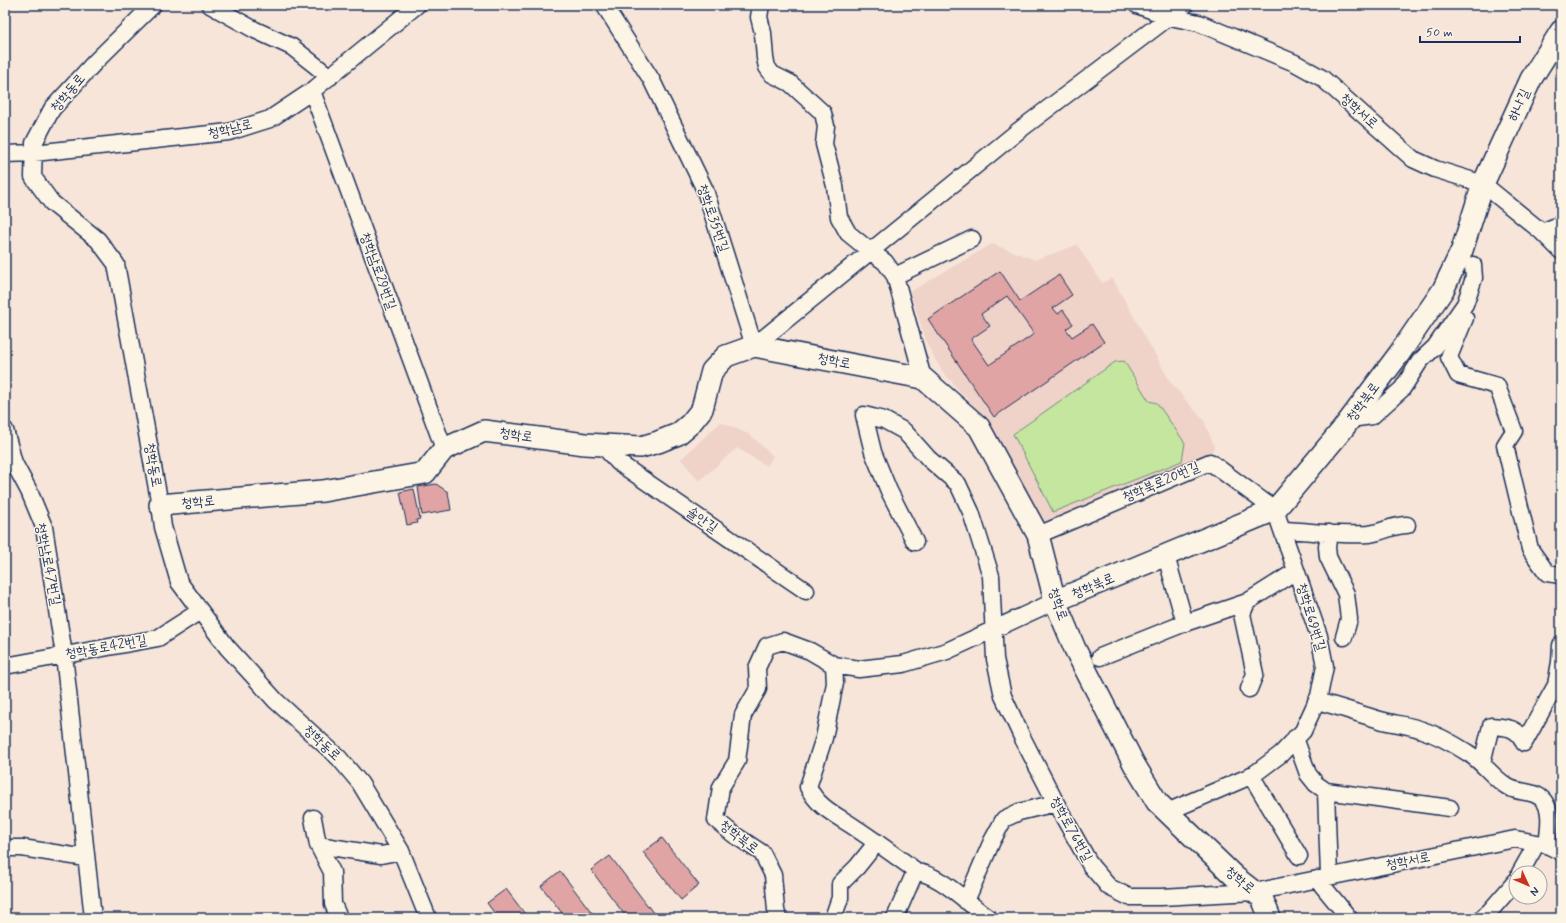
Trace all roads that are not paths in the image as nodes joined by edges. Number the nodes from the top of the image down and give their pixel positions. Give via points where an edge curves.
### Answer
1 (153, 5) edge
2 (210, 5) edge
3 (417, 5) edge
4 (604, 5) edge
5 (761, 5) edge
6 (1137, 5) edge
7 (1185, 5) edge
8 (1170, 17) junction
9 (1561, 31) edge
10 (330, 77) junction
11 (312, 91) junction
12 (34, 153) junction
13 (5, 154) edge
14 (1483, 184) junction
15 (1561, 224) edge
16 (1542, 232) junction
17 (972, 239) dead end
18 (870, 251) junction
19 (1561, 251) edge
20 (1473, 265) dead end
21 (895, 276) junction
22 (1465, 318) dead end
23 (754, 346) junction
24 (1428, 353) junction
25 (1449, 357) junction
26 (923, 378) junction
27 (1350, 420) junction
28 (5, 430) edge
29 (602, 445) junction
30 (444, 450) junction
31 (160, 505) junction
32 (1275, 510) junction
33 (1407, 525) dead end
34 (1283, 530) junction
35 (1328, 533) junction
36 (1038, 535) junction
37 (915, 542) dead end
38 (1166, 556) junction
39 (1296, 571) junction
40 (1561, 575) edge
41 (806, 591) dead end
42 (1056, 601) junction
43 (1247, 602) junction
44 (200, 611) junction
45 (1185, 623) junction
46 (994, 629) junction
47 (1344, 637) dead end
48 (1561, 645) edge
49 (64, 655) junction
50 (1100, 657) dead end
51 (834, 665) junction
52 (5, 666) edge
53 (1249, 690) dead end
54 (1316, 701) junction
55 (1295, 738) junction
56 (1482, 764) junction
57 (1252, 775) junction
58 (1326, 791) junction
59 (1056, 803) junction
60 (1450, 808) dead end
61 (1167, 812) junction
62 (313, 818) dead end
63 (877, 842) junction
64 (318, 845) junction
65 (1548, 847) edge
66 (5, 848) edge
67 (401, 851) junction
68 (1299, 856) dead end
69 (86, 858) junction
70 (1529, 865) edge
71 (915, 872) junction
72 (1323, 878) junction
73 (1508, 890) edge
74 (1254, 892) junction
75 (966, 901) junction
76 (93, 918) edge
77 (339, 918) edge
78 (428, 918) edge
79 (778, 918) edge
80 (833, 918) edge
81 (895, 918) edge
82 (989, 918) edge
83 (1270, 918) edge
84 (1349, 918) edge
85 (1482, 918) edge

1 - 12 street, 청학동로 via 52,109 34,143
2 - 10 street via 292,47
3 - 10 street, 청학남로
4 - 23 street, 청학로35번길 via 651,79 705,190
5 - 18 street via 759,16 767,67 772,74 790,84 823,113 826,126 824,144 835,186 839,217 848,233
6 - 8 street, 청학서로
7 - 8 street
8 - 14 street, 청학서로 via 1199,23 1302,67 1322,78 1413,159 1435,169
8 - 18 street via 1017,132
9 - 14 main road, 하나길 via 1531,79
10 - 11 street, 청학남로
11 - 12 street, 청학남로 via 270,119 229,132
11 - 30 street, 청학남로29번길
12 - 13 street, 청학남로
12 - 31 street, 청학동로 via 34,177 52,203 98,240 116,264
14 - 16 street, 청학서로
14 - 27 main road, 청학북로 via 1462,250 1443,290
15 - 16 street
16 - 19 street, 청학서로
17 - 21 street
18 - 21 street via 885,262
18 - 23 street
20 - 24 street via 1474,278 1466,304
21 - 26 street
22 - 25 street
23 - 26 main road, 청학로
23 - 29 main road, 청학로 via 726,356 712,371 702,409 678,434 641,447
24 - 25 street
24 - 27 street via 1402,389 1372,416
25 - 40 street via 1458,375 1497,386 1514,431 1505,445 1530,549 1547,573
26 - 36 main road, 청학로 via 979,427
27 - 32 main road, 청학북로
28 - 49 street, 청학남로47번길 via 14,463 44,527
29 - 30 main road, 청학로 via 484,431
29 - 41 street, 솔안길 via 619,464
30 - 31 main road, 청학로 via 425,473 323,491
31 - 44 street, 청학동로 via 162,526 179,582
32 - 34 street, 청학로69번길
32 - 36 street, 청학북로20번길 via 1210,462
32 - 38 main road, 청학북로
33 - 35 street via 1396,525 1388,530 1369,534
34 - 35 street
34 - 39 street, 청학로69번길
35 - 47 street via 1328,557 1346,594 1349,620
36 - 42 main road, 청학로
37 - 46 street, 청학로76번길 via 889,491 876,458 864,415 884,420 904,431 929,459 958,484 972,512 991,576
38 - 42 main road, 청학북로
38 - 45 street
39 - 43 street
39 - 54 street, 청학로69번길 via 1319,636 1325,666
42 - 46 street, 청학북로
42 - 61 main road, 청학로 via 1075,649 1134,764 1157,802
43 - 45 street
43 - 53 street via 1242,614 1255,674
44 - 49 street, 청학동로42번길 via 158,638
44 - 67 street, 청학동로 via 227,647 276,701 339,758 360,782
45 - 50 street
46 - 51 street, 청학북로 via 948,651 903,664 859,669
46 - 59 street, 청학로76번길 via 995,659 1003,696
48 - 56 street via 1556,684 1524,743 1521,735 1513,729 1491,726
49 - 52 street, 청학동로42번길
49 - 69 street, 청학남로47번길
51 - 63 street via 835,683 824,738 808,787 815,800 826,809
51 - 79 street, 청학북로 via 810,651 782,641 767,646 757,668 758,689 743,715 737,761 720,787 716,820 762,853 773,875
54 - 55 street, 청학로69번길 via 1303,731
54 - 56 street via 1422,730 1469,753
55 - 57 street, 청학로69번길 via 1281,754
55 - 58 street via 1308,774
56 - 65 street via 1506,786 1519,791 1533,792 1544,801 1549,813
57 - 61 street, 청학로69번길
57 - 68 street
58 - 60 street
58 - 72 street
59 - 74 street, 청학로76번길 via 1091,866 1109,887 1129,897
59 - 75 street via 1019,812 1004,819
61 - 74 main road, 청학로
62 - 64 street
63 - 71 street
63 - 80 street via 840,884 840,898
64 - 67 street via 381,855
64 - 77 street via 332,872 333,904
65 - 70 street
65 - 72 street, 청학서로 via 1515,839
66 - 69 street via 22,848
67 - 78 street, 청학동로
69 - 76 street, 청학남로47번길
71 - 75 street via 922,872 939,881
71 - 81 street
72 - 74 street, 청학서로
72 - 84 street
73 - 85 street
74 - 83 main road, 청학로 via 1262,898
75 - 82 street

